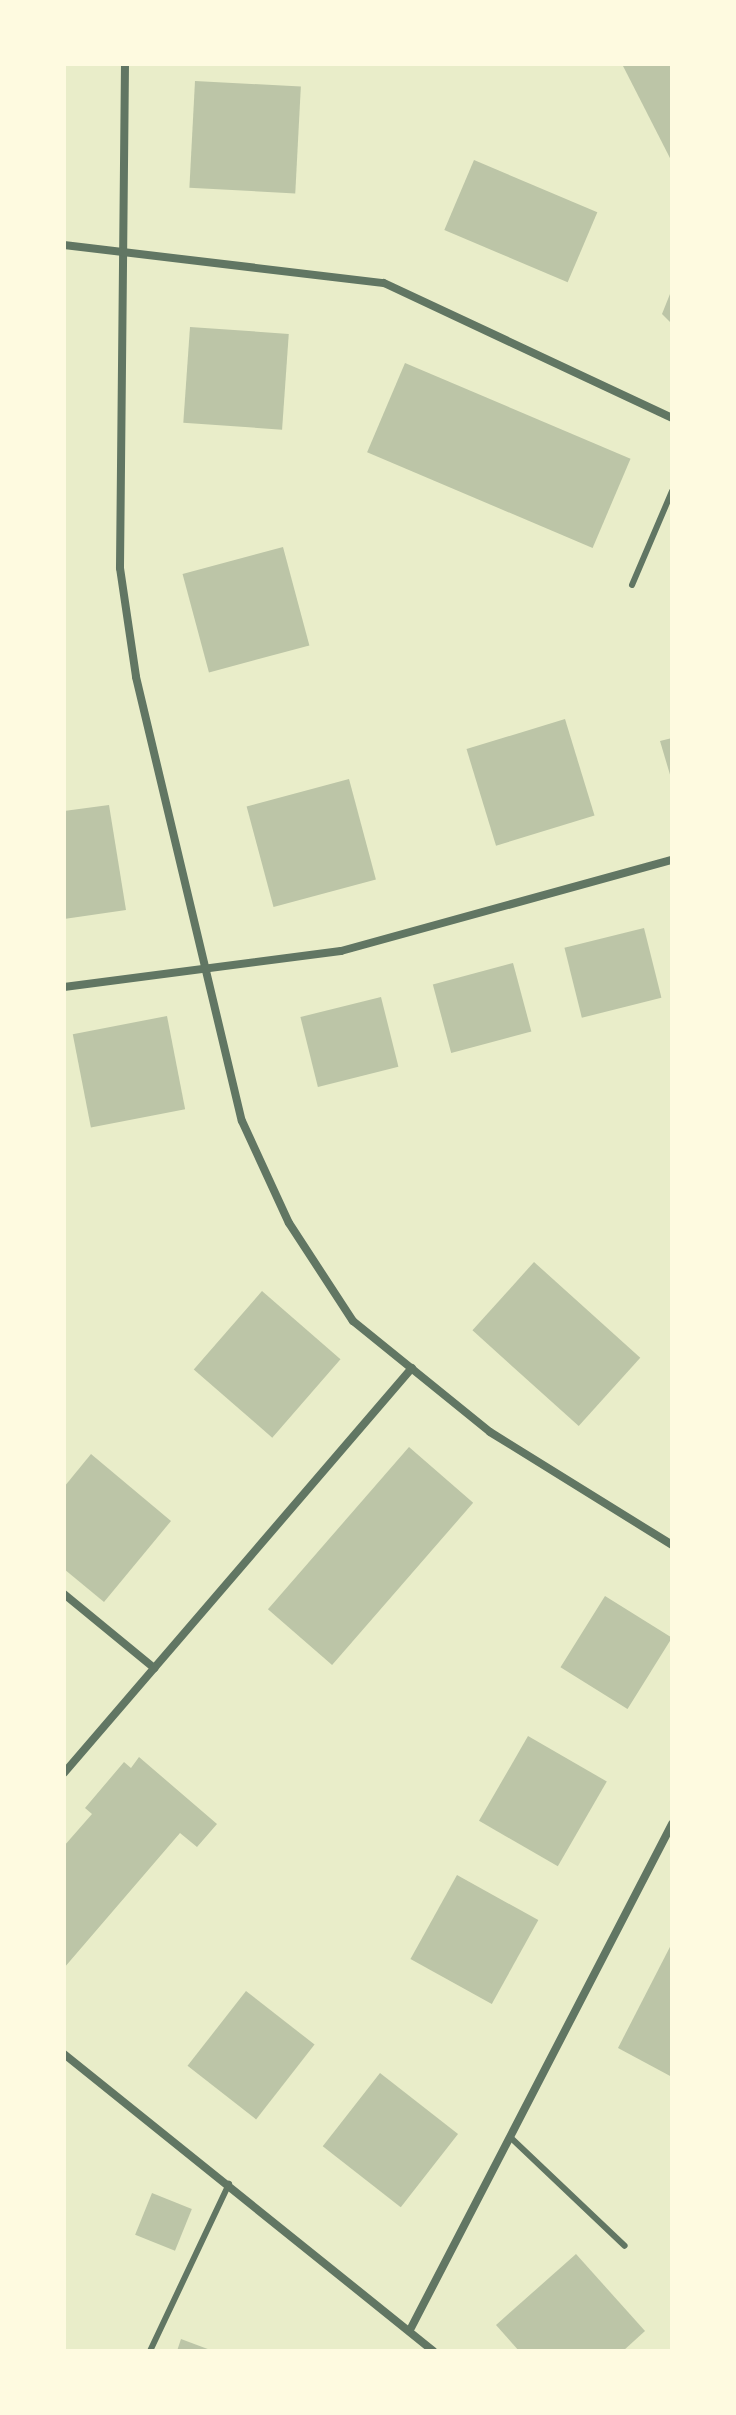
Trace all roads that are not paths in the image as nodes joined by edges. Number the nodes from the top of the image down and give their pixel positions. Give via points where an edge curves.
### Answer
1 (125, 64) edge
2 (64, 245) edge
3 (129, 249) junction
4 (672, 418) edge
5 (672, 491) edge
6 (632, 585) dead end
7 (672, 860) edge
8 (206, 968) junction
9 (64, 987) edge
10 (412, 1368) junction
11 (672, 1545) edge
12 (64, 1594) edge
13 (154, 1668) junction
14 (64, 1773) edge
15 (672, 1824) edge
16 (64, 2054) edge
17 (510, 2137) junction
18 (229, 2184) junction
19 (625, 2246) dead end
20 (411, 2328) junction
21 (150, 2351) edge
22 (433, 2351) edge

1 - 3 street
2 - 3 street
3 - 4 street via 384,283
3 - 8 street via 120,568 136,677
5 - 6 lane
7 - 8 street via 341,951
8 - 9 street
8 - 10 street via 242,1121 289,1223 353,1321
10 - 11 street via 490,1432
10 - 13 street
12 - 13 street
13 - 14 street
15 - 17 street
16 - 18 street
17 - 19 lane
17 - 20 street
18 - 20 street
18 - 21 lane
20 - 22 street

